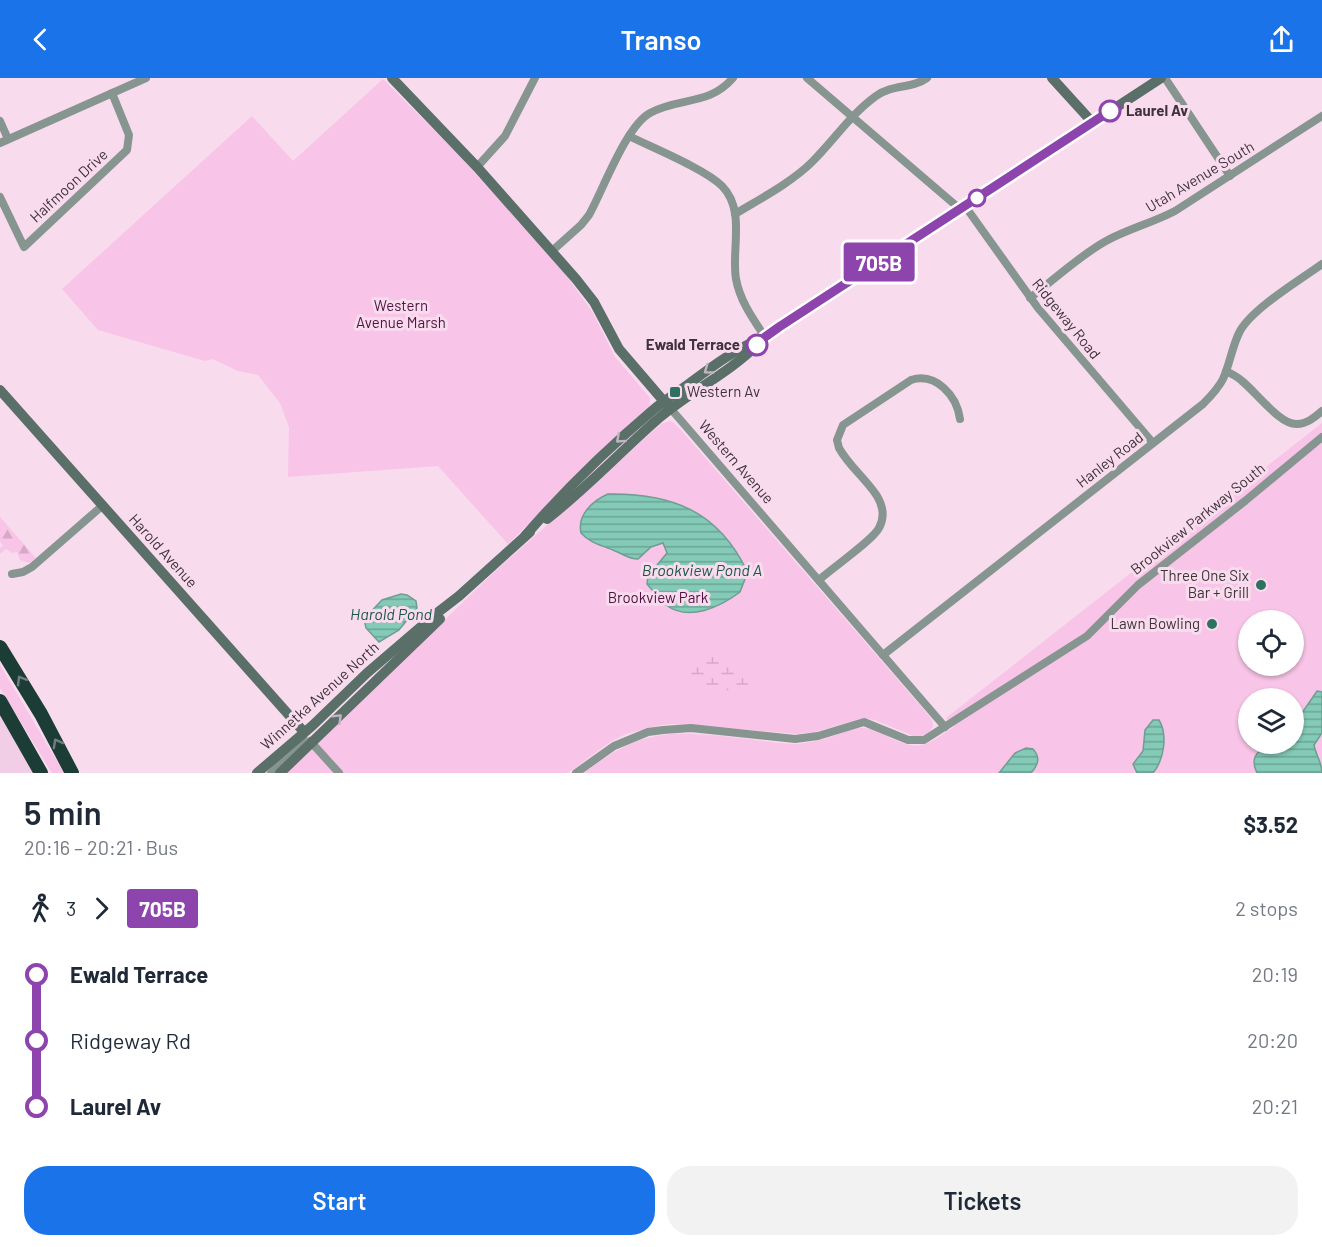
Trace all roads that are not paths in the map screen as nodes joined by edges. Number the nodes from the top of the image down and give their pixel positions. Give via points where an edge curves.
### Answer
1 (144, 78) edge
2 (392, 78) edge
3 (535, 78) edge
4 (733, 78) edge
5 (807, 78) edge
6 (927, 78) edge
7 (1052, 78) edge
8 (1163, 78) edge
9 (112, 93) junction
10 (852, 116) junction
11 (1322, 116) edge
12 (0, 121) edge
13 (1093, 123) junction
14 (629, 136) junction
15 (8, 139) junction
16 (0, 143) edge
17 (477, 167) junction
18 (1230, 176) junction
19 (0, 197) edge
20 (963, 207) junction
21 (735, 214) junction
22 (552, 251) junction
23 (1322, 264) edge
24 (1030, 298) junction
25 (765, 337) junction
26 (1226, 371) junction
27 (0, 390) edge
28 (668, 405) junction
29 (1322, 411) edge
30 (960, 419) dead end
31 (1322, 437) edge
32 (1153, 443) junction
33 (102, 506) junction
34 (12, 574) dead end
35 (819, 580) junction
36 (459, 597) junction
37 (0, 647) edge
38 (883, 656) junction
39 (0, 701) edge
40 (945, 727) junction
41 (304, 732) junction
42 (312, 743) junction
43 (41, 773) edge
44 (72, 773) edge
45 (257, 773) edge
46 (271, 773) edge
47 (280, 773) edge
48 (339, 773) edge
49 (576, 773) edge

1 - 9 street
2 - 17 street, Western Avenue
3 - 17 street via 505,136
4 - 14 street via 710,96 650,113
5 - 10 street, Ridgeway Road
6 - 10 street via 884,91
7 - 13 street
8 - 13 street, Winnetka Avenue North
8 - 18 street
9 - 15 street
9 - 19 street, Halfmoon Drive via 129,135 127,150 24,247
10 - 20 street, Ridgeway Road
10 - 21 street via 806,167
11 - 18 street, Utah Avenue South
12 - 15 street
13 - 20 street, Winnetka Avenue North
14 - 21 street via 715,180 728,193
14 - 22 street via 589,215
15 - 16 street
17 - 22 street, Western Avenue
18 - 24 street, Utah Avenue South via 1157,220 1092,250
20 - 24 street, Ridgeway Road
20 - 25 street, Winnetka Avenue North
21 - 25 street via 736,279 744,303
22 - 28 street, Western Avenue via 594,302 626,358
23 - 26 street, Hanley Road via 1247,322 1236,338
24 - 32 street, Ridgeway Road
25 - 28 street, Winnetka Avenue North via 740,349
26 - 29 street via 1289,423 1304,423
26 - 32 street, Hanley Road via 1219,387 1203,404
27 - 33 street, Harold Avenue
28 - 35 street, Western Avenue
28 - 36 street, Winnetka Avenue North via 600,457 525,536
30 - 35 street via 955,402 943,387 933,379 922,378 911,380 843,425 837,440 839,448 877,496 883,511 881,526
31 - 40 street, Brookview Parkway South via 1138,585 1088,636
32 - 38 street, Hanley Road
33 - 34 street via 32,567
33 - 41 street, Harold Avenue
35 - 38 street, Western Avenue
36 - 41 street, Winnetka Avenue North via 375,666
42 -> 36 street, Winnetka Avenue North
44 -> 37 highway
38 - 40 street, Western Avenue
39 - 43 highway
40 - 49 street, Brookview Parkway South via 919,741 864,722 795,739 691,728 663,730 614,746
41 - 42 street
41 - 45 street, Winnetka Avenue North
41 - 46 street via 302,741
42 - 47 street, Winnetka Avenue North
42 - 48 street

